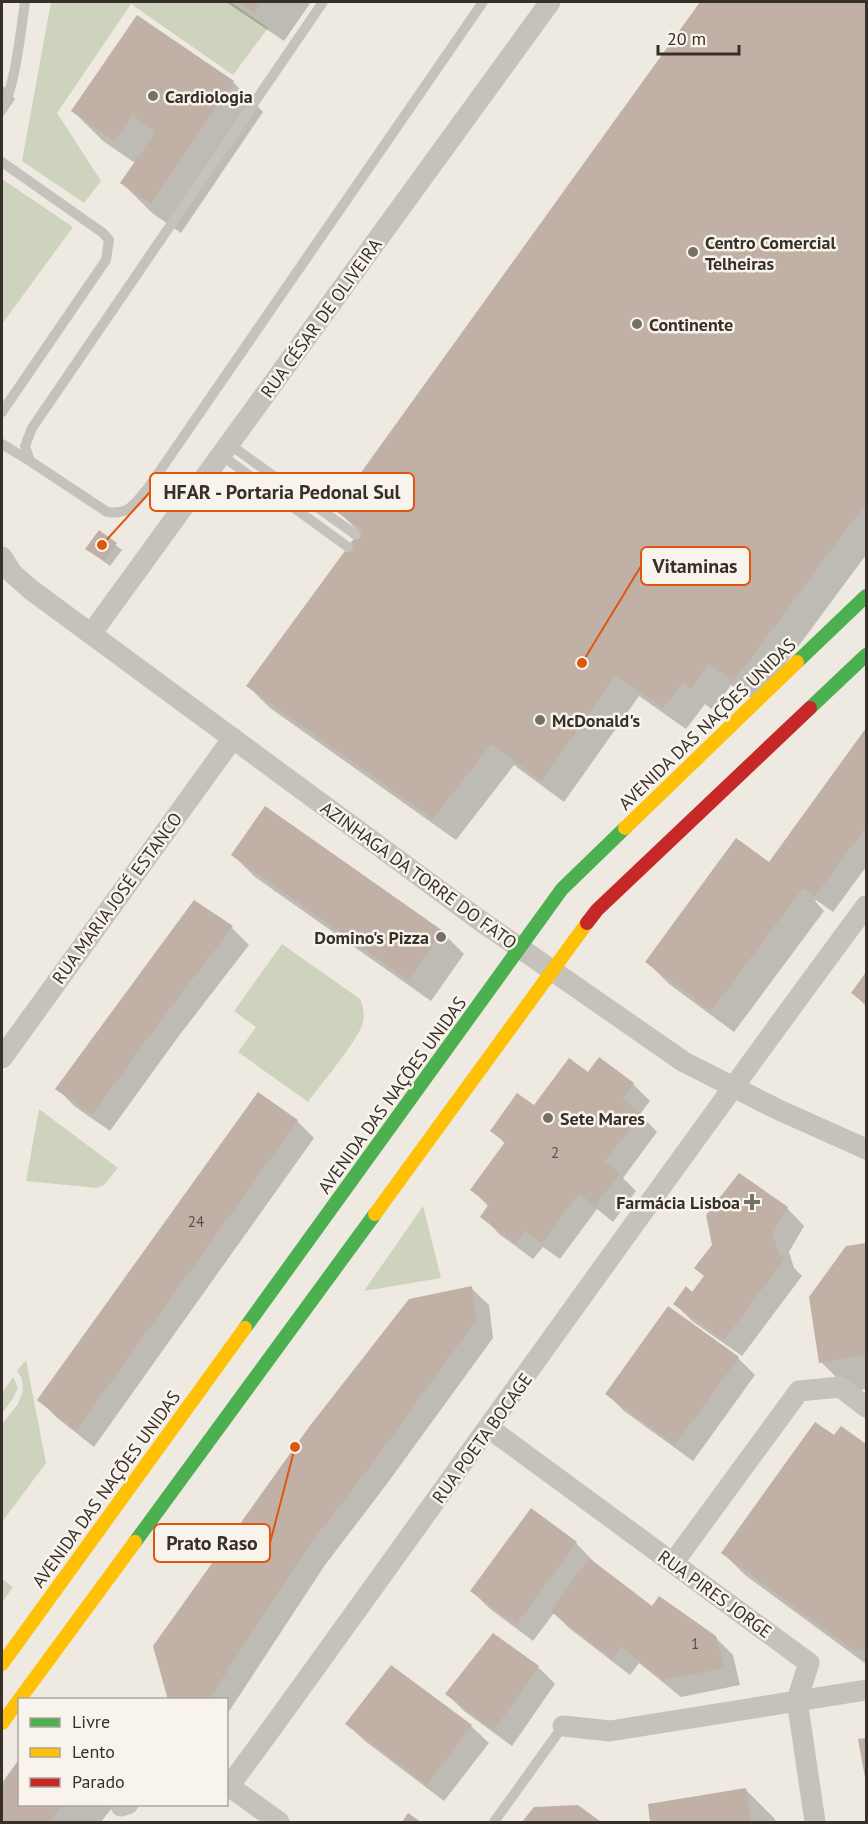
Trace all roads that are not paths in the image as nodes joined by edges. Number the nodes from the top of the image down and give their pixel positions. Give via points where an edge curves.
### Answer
1 (25, 2) edge
2 (323, 2) edge
3 (483, 2) edge
4 (550, 2) edge
5 (2, 109) edge
6 (2, 162) edge
7 (2, 412) edge
8 (2, 444) edge
9 (225, 450) junction
10 (30, 461) junction
11 (356, 536) dead end
12 (348, 547) dead end
13 (2, 556) edge
14 (867, 596) edge
15 (91, 634) junction
16 (867, 655) edge
17 (233, 738) junction
18 (867, 906) edge
19 (520, 948) junction
20 (552, 970) junction
21 (2, 1058) edge
22 (732, 1088) junction
23 (867, 1149) edge
24 (867, 1407) edge
25 (489, 1428) junction
26 (673, 1563) junction
27 (2, 1664) edge
28 (867, 1690) edge
29 (20, 1698) edge
30 (798, 1700) junction
31 (18, 1701) edge
32 (2, 1723) edge
33 (563, 1726) joint
34 (228, 1786) edge
35 (279, 1822) edge
36 (494, 1822) edge
37 (815, 1822) edge

1 - 5 lane via 11,82
2 - 10 lane via 32,428 26,446
3 - 10 lane via 148,488 129,510 119,514 107,512
4 - 9 street, RUA CÉSAR DE OLIVEIRA
6 - 7 lane via 109,240 106,260
8 - 10 lane
9 - 11 lane
9 - 12 lane
9 - 15 street, RUA CÉSAR DE OLIVEIRA
13 - 15 street, AZINHAGA DA TORRE DO FATO via 12,573 30,589
14 - 19 main road, AVENIDA DAS NAÇÕES UNIDAS via 562,889
15 - 17 street, AZINHAGA DA TORRE DO FATO
16 - 20 main road via 597,910
17 - 19 street, AZINHAGA DA TORRE DO FATO
17 - 21 street, RUA MARIA JOSÉ ESTANCO
18 - 22 street, RUA POETA BOCAGE
19 - 20 street, AZINHAGA DA TORRE DO FATO
19 - 27 main road, AVENIDA DAS NAÇÕES UNIDAS
20 - 22 street, AZINHAGA DA TORRE DO FATO via 684,1062
20 - 29 main road
22 - 23 street, AZINHAGA DA TORRE DO FATO
22 - 25 street, RUA POETA BOCAGE
24 - 26 street via 840,1387 799,1391
25 - 26 street, RUA PIRES JORGE
25 - 34 street, RUA POETA BOCAGE
26 - 30 street, RUA PIRES JORGE via 809,1663
28 - 30 street
30 - 33 street via 610,1731
30 - 37 street, RUA PIRES JORGE
31 - 32 main road
33 - 36 lane
34 - 35 street, RUA POETA BOCAGE

